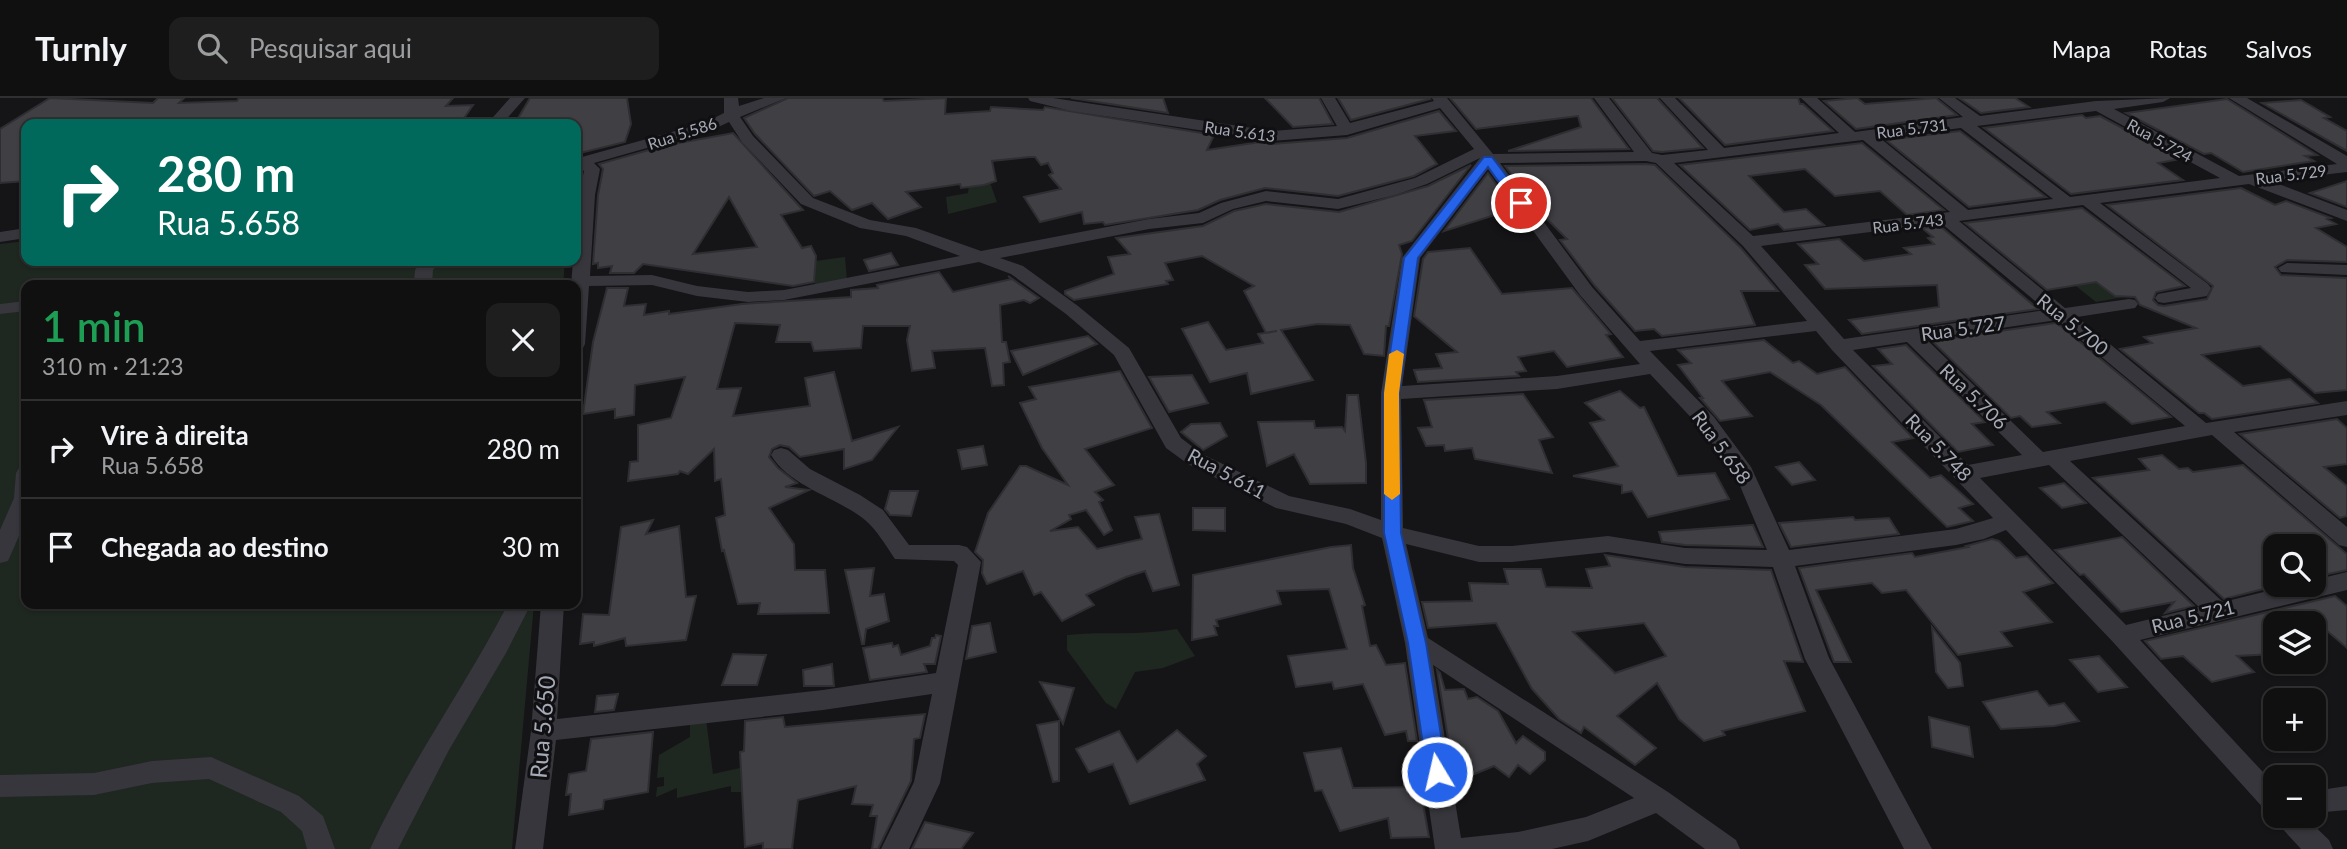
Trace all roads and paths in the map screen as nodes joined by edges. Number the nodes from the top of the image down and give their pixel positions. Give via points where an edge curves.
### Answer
1 (518, 98) edge
2 (779, 98) edge
3 (1035, 98) edge
4 (1328, 98) edge
5 (1601, 98) edge
6 (1667, 98) edge
7 (1808, 98) edge
8 (1946, 98) edge
9 (2162, 98) edge
10 (2236, 98) edge
11 (1441, 100) edge
12 (2092, 102) edge
13 (732, 107) edge
14 (499, 119) edge
15 (1970, 121) junction
16 (1347, 130) junction
17 (1858, 135) junction
18 (1720, 153) junction
19 (1485, 155) junction
20 (1654, 158) junction
21 (581, 160) edge
22 (581, 162) edge
23 (2347, 165) edge
24 (2243, 179) junction
25 (2076, 201) junction
26 (2347, 216) edge
27 (1954, 217) junction
28 (21, 234) edge
29 (0, 237) edge
30 (1749, 242) junction
31 (984, 257) junction
32 (581, 264) edge
33 (2287, 268) dead end
34 (2347, 270) edge
35 (581, 287) edge
36 (2164, 298) dead end
37 (2129, 304) dead end
38 (21, 307) edge
39 (0, 309) edge
40 (2060, 314) junction
41 (1821, 325) junction
42 (1911, 335) junction
43 (1839, 346) junction
44 (1635, 347) junction
45 (1655, 367) junction
46 (1391, 393) junction
47 (2347, 408) edge
48 (2208, 429) junction
49 (781, 455) dead end
50 (2045, 457) junction
51 (1965, 473) junction
52 (21, 500) edge
53 (0, 509) edge
54 (21, 509) edge
55 (2008, 520) junction
56 (1392, 533) junction
57 (2347, 539) edge
58 (0, 555) edge
59 (1781, 559) junction
60 (2347, 581) edge
61 (516, 609) edge
62 (552, 609) edge
63 (2217, 610) junction
64 (2121, 635) junction
65 (1417, 643) junction
66 (946, 682) junction
67 (544, 732) junction
68 (0, 786) edge
69 (2263, 790) edge
70 (2347, 798) edge
71 (1659, 800) junction
72 (2326, 801) edge
73 (2299, 828) edge
74 (321, 849) edge
75 (384, 849) edge
76 (529, 849) edge
77 (895, 849) edge
78 (1449, 849) edge
79 (1465, 849) edge
80 (1726, 849) edge
81 (1918, 849) edge
82 (2319, 849) edge

1 - 14 street
2 - 13 street, Rua 5.586
3 - 16 street, Rua 5.613 via 1272,136
4 - 16 street
5 - 20 street, Rua 5.748
6 - 18 street
7 - 17 street, Rua 5.700
8 - 15 street
9 - 12 street, Rua 5.731
10 - 23 street
11 - 16 street, Rua 5.613
11 - 19 street, Rua 5.658
12 - 15 street, Rua 5.731
12 - 24 street, Rua 5.724
13 - 21 street, Rua 5.586 via 709,127
13 - 31 street, Rua 5.611 via 747,139 807,201 866,224 910,232
15 - 17 street, Rua 5.731
15 - 25 street
17 - 18 street, Rua 5.731
17 - 27 street, Rua 5.700
18 - 20 street, Rua 5.731
19 - 20 street, Rua 5.731
19 - 31 street via 1389,192 1338,204 1266,196 1203,218 1149,224
19 - 44 street, Rua 5.658 via 1586,291
19 - 46 street via 1411,258
20 - 30 street, Rua 5.748
22 - 32 street via 592,169
23 - 24 street, Rua 5.729
24 - 25 street, Rua 5.729
24 - 26 street, Rua 5.724
25 - 27 street, Rua 5.743
25 - 36 street via 2202,288 2201,292
27 - 30 street, Rua 5.743
27 - 40 street, Rua 5.700
28 - 29 street
30 - 41 street, Rua 5.748
31 - 35 street via 784,295 748,297 652,280
31 - 56 street, Rua 5.611 via 1017,270 1122,352 1173,443 1195,459 1284,503 1350,517
33 - 34 street
37 - 40 street, Rua 5.727
38 - 39 street
40 - 42 street, Rua 5.727
40 - 48 street, Rua 5.700
41 - 43 street, Rua 5.748
41 - 44 street
42 - 43 street, Rua 5.727
42 - 50 street, Rua 5.706
43 - 51 street, Rua 5.748
44 - 45 street, Rua 5.658
45 - 46 street via 1603,379
45 - 59 street, Rua 5.658 via 1707,422 1744,472
46 - 56 street
47 - 48 street
48 - 50 street
48 - 57 street, Rua 5.700
49 - 66 street via 803,474 875,516 903,553 959,553 970,562
50 - 51 street
50 - 63 street, Rua 5.706
51 - 55 street, Rua 5.748
52 - 53 street
54 - 58 street
55 - 59 street, Rua 5.611 via 1956,537
55 - 64 street, Rua 5.748
56 - 59 street, Rua 5.611 via 1479,554 1608,544 1685,556
56 - 65 street
59 - 81 street, Rua 5.658 via 1817,659
60 - 63 street, Rua 5.721
61 - 75 street
62 - 67 street, Rua 5.650
63 - 64 street, Rua 5.721
64 - 69 street, Rua 5.748
65 - 71 street
65 - 78 street
66 - 67 street
66 - 77 street via 927,783
67 - 76 street, Rua 5.650
68 - 74 street via 94,784 152,772 211,768 290,804 313,824
70 - 72 street
71 - 79 street via 1588,829 1518,844
71 - 80 street
73 - 82 street

